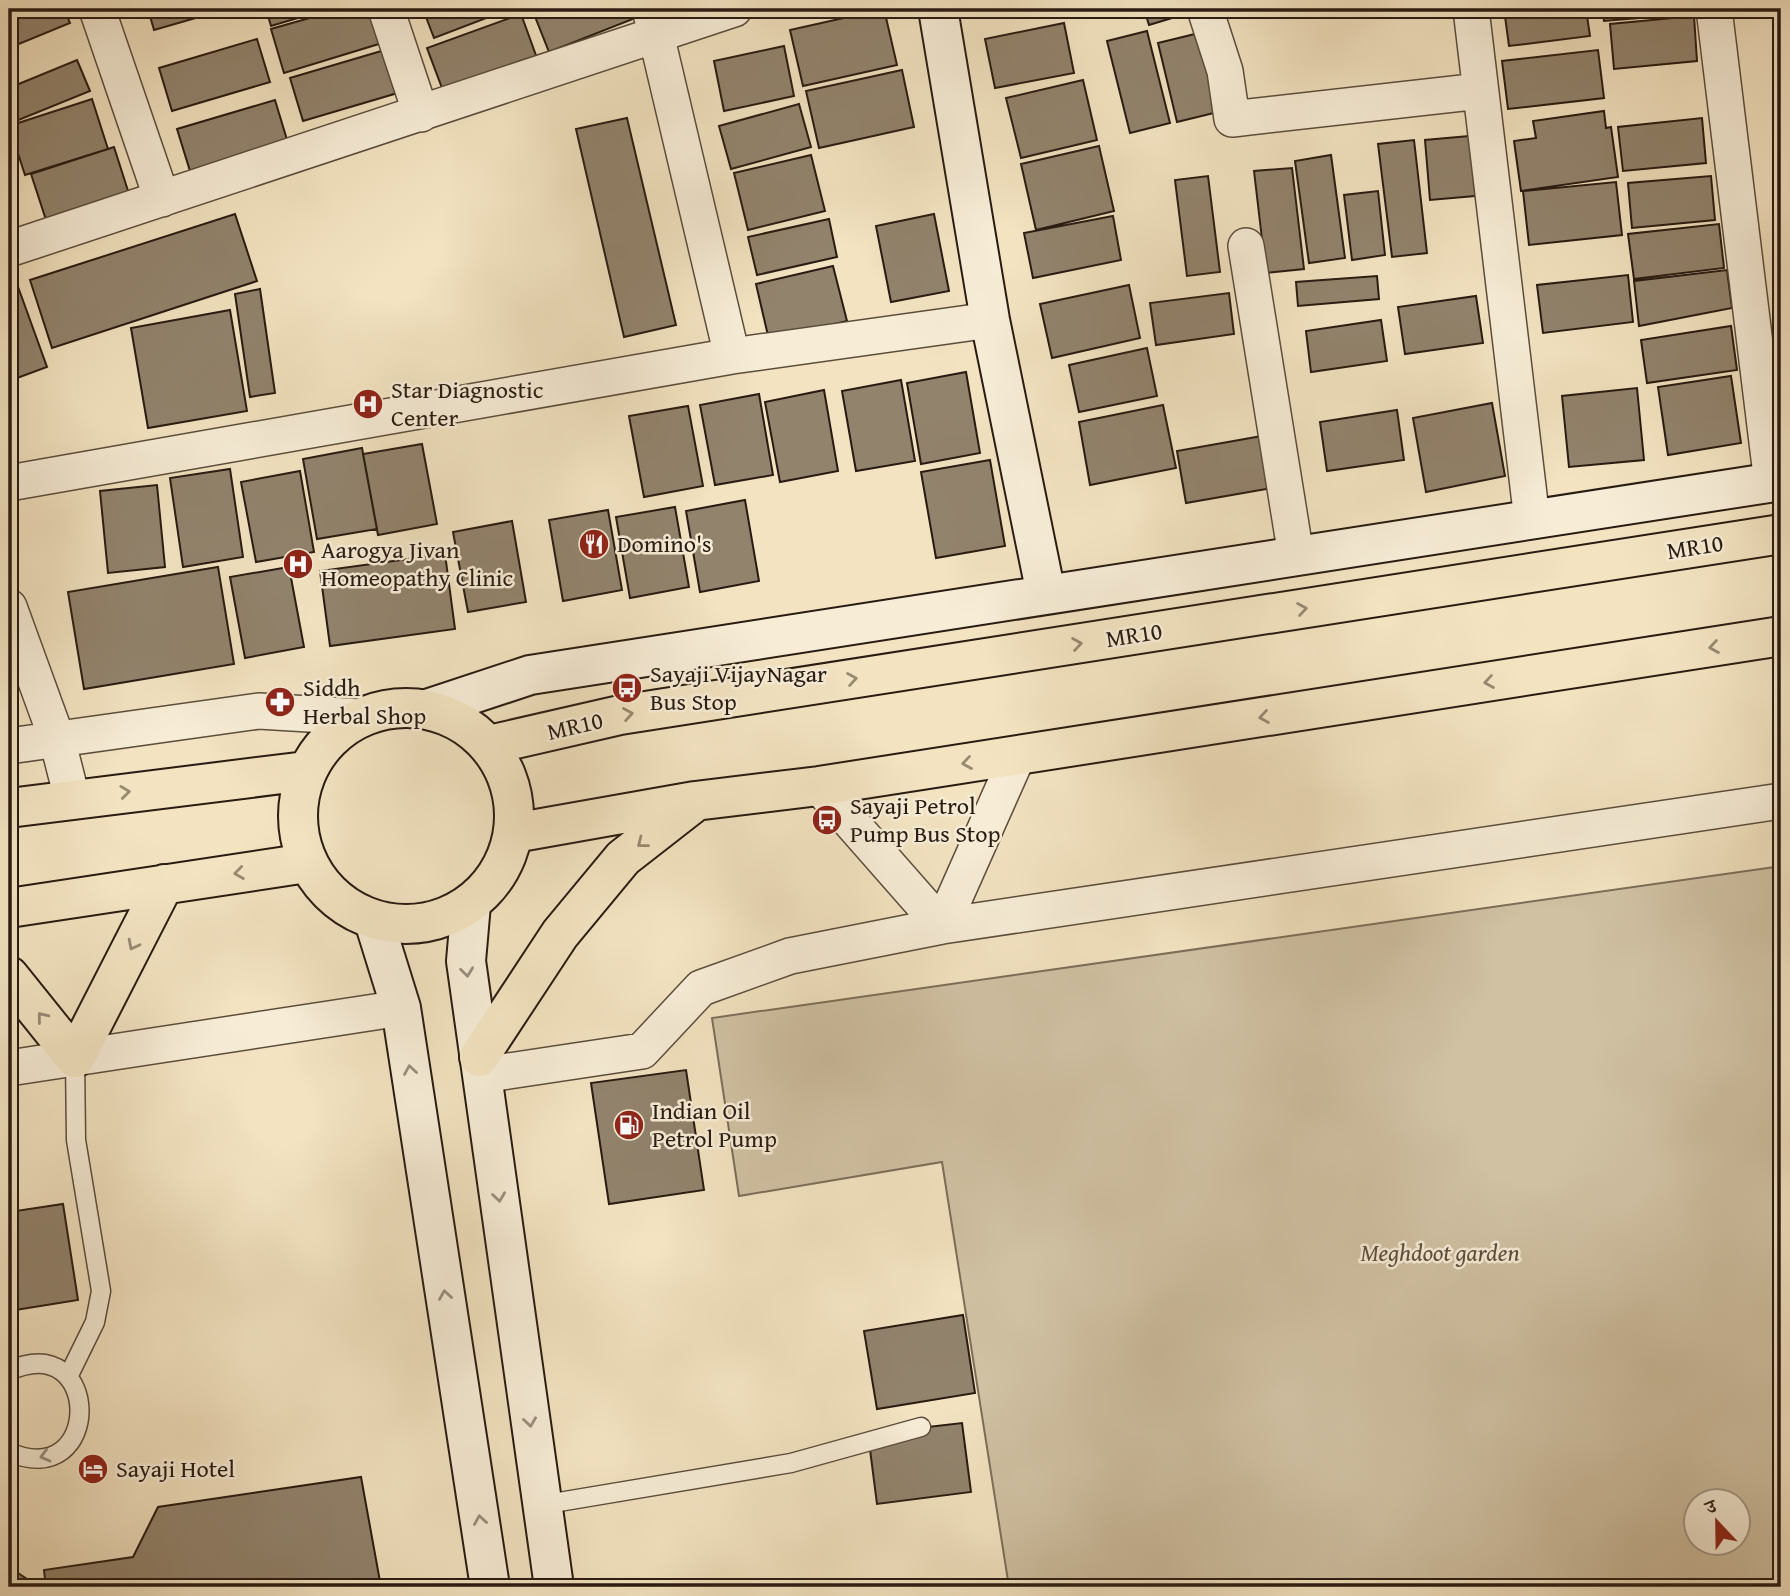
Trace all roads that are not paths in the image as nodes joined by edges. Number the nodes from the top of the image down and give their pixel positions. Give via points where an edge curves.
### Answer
1 (97, 9) edge
2 (386, 9) edge
3 (734, 9) edge
4 (938, 9) edge
5 (1205, 9) edge
6 (1471, 9) edge
7 (1714, 9) edge
8 (653, 22) edge
9 (1480, 91) junction
10 (421, 114) junction
11 (162, 199) junction
12 (1246, 246) dead end
13 (9, 249) edge
14 (990, 320) junction
15 (732, 356) junction
16 (1776, 482) edge
17 (9, 483) edge
18 (1532, 520) junction
19 (1781, 534) edge
20 (1296, 556) junction
21 (1046, 594) junction
22 (9, 607) edge
23 (1781, 636) edge
24 (427, 709) junction
25 (359, 718) junction
26 (57, 739) junction
27 (489, 745) junction
28 (9, 746) edge
29 (1018, 755) junction
30 (306, 771) junction
31 (819, 786) junction
32 (72, 798) junction
33 (695, 801) junction
34 (1781, 802) edge
35 (9, 808) edge
36 (514, 833) junction
37 (307, 863) junction
38 (164, 884) junction
39 (471, 904) junction
40 (9, 908) edge
41 (374, 921) junction
42 (942, 926) junction
43 (9, 976) edge
44 (401, 1008) junction
45 (75, 1058) junction
46 (481, 1066) junction
47 (9, 1068) edge
48 (9, 1371) edge
49 (68, 1377) junction
50 (921, 1427) dead end
51 (9, 1452) edge
52 (541, 1505) junction
53 (490, 1587) edge
54 (554, 1587) edge

1 - 11 street
2 - 10 street
3 - 8 street
4 - 14 street
5 - 9 street via 1225,71 1232,119
6 - 9 street
7 - 16 street
8 - 10 street
8 - 15 street
9 - 18 street
10 - 11 street
11 - 13 street
12 - 20 street
14 - 15 street
14 - 21 street
15 - 17 street
16 - 18 street
18 - 20 street
27 -> 19 main road, MR10 via 634,713
20 - 21 street
21 - 24 street via 530,675
22 - 26 street
23 -> 29 main road
24 - 25 main road via 392,708
24 - 27 main road via 461,722
25 - 26 street via 259,711
25 - 30 main road via 328,739
26 - 28 street
26 - 32 street
27 - 36 main road via 506,772 514,802
29 -> 31 main road
29 - 42 street
32 -> 30 main road
30 - 37 main road via 297,801 297,822
31 - 33 main road
31 - 42 street
32 - 35 main road
33 - 36 main road
33 -> 46 main road via 623,858 560,934
34 - 42 street
36 - 39 main road via 491,884
37 -> 38 main road
37 - 41 main road via 323,888 346,908
38 - 40 main road
38 -> 45 main road
39 - 41 main road via 441,919 408,925
39 -> 46 street via 466,961
41 - 44 street
42 - 46 street via 790,956 701,988 642,1051
45 -> 43 main road
44 - 45 street
53 -> 44 street
45 - 47 street
45 - 49 lane via 76,1140 101,1291 95,1322
46 -> 52 street
48 - 49 lane via 40,1364
49 -> 51 lane via 82,1405 75,1435 59,1451 37,1459
50 - 52 lane via 791,1463
52 - 54 street

